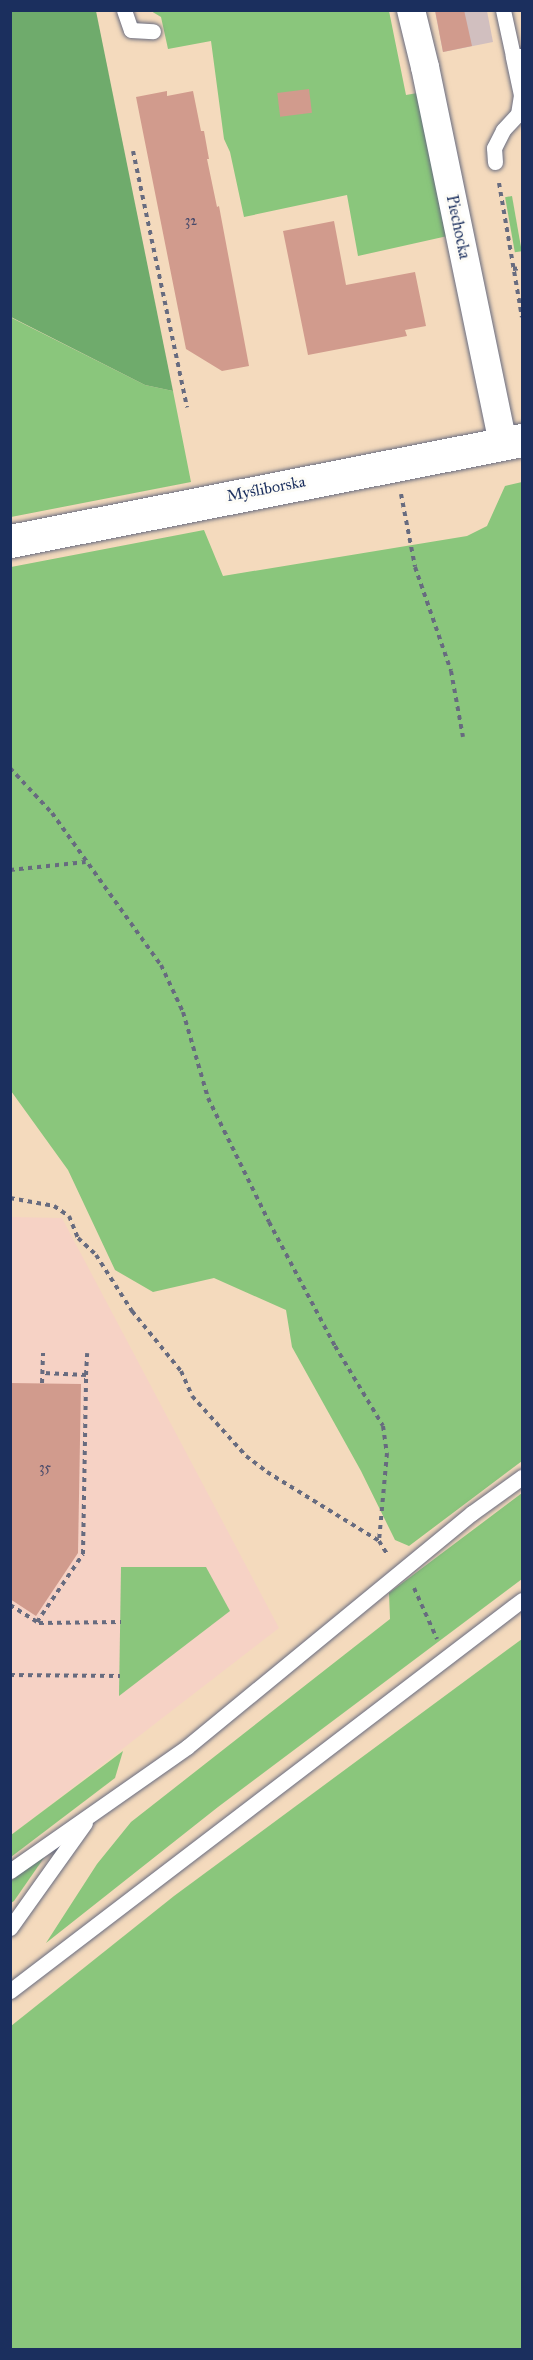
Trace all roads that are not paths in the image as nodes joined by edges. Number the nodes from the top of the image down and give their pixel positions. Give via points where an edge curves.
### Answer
1 (124, 10) edge
2 (411, 10) edge
3 (503, 10) edge
4 (153, 31) dead end
5 (518, 56) edge
6 (495, 162) road end
7 (513, 442) edge
8 (10, 541) edge
9 (522, 1477) edge
10 (522, 1600) edge
11 (94, 1811) junction
12 (10, 1871) edge
13 (10, 1928) edge
14 (10, 1991) edge

1 - 4 lane via 131,30
2 - 7 street, Piechocka
3 - 5 lane
5 - 6 lane via 518,114 503,130 494,148
7 - 8 street, Myśliborska
9 - 11 lane via 472,1513 187,1747
10 - 14 lane
11 - 12 lane
11 - 13 lane

